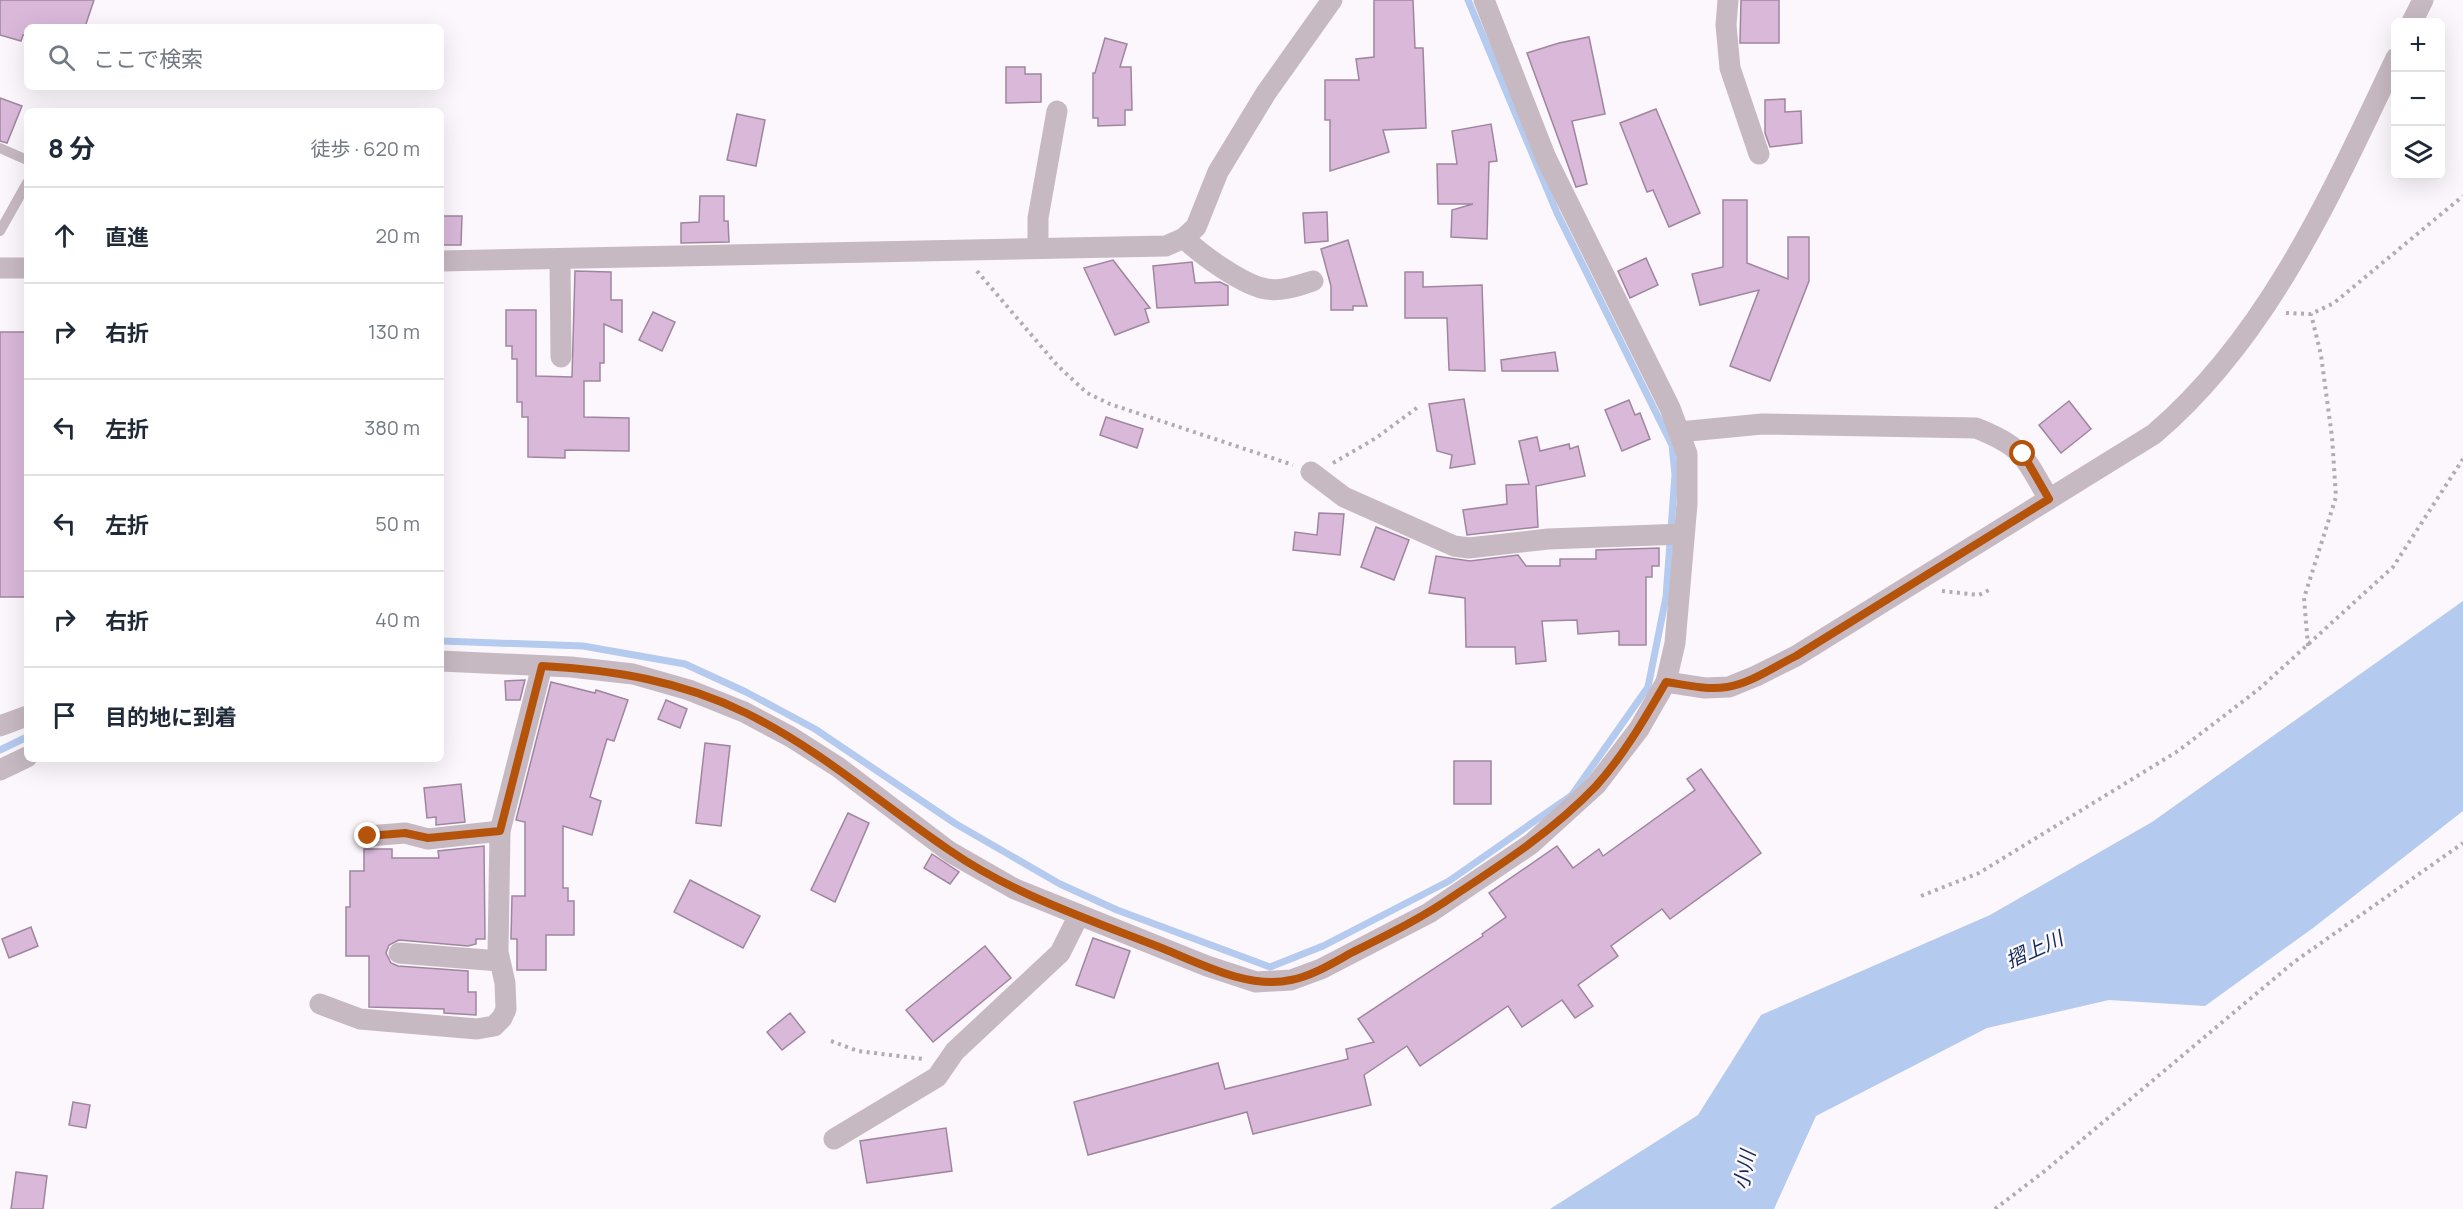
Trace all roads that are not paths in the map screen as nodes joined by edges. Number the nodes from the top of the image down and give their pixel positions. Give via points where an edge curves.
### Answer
1 (1332, 0) edge
2 (1484, 0) edge
3 (1728, 0) edge
4 (2423, 0) edge
5 (2414, 18) edge
6 (2391, 68) edge
7 (1057, 111) dead end
8 (0, 148) edge
9 (1759, 154) dead end
10 (24, 159) edge
11 (24, 188) edge
12 (0, 231) edge
13 (1184, 238) junction
14 (1038, 248) junction
15 (560, 260) junction
16 (444, 261) edge
17 (0, 268) edge
18 (24, 268) edge
19 (1313, 281) dead end
20 (561, 357) dead end
21 (1679, 432) junction
22 (1311, 472) road end
23 (2049, 499) junction
24 (1676, 535) junction
25 (444, 661) edge
26 (542, 666) junction
27 (1666, 682) junction
28 (24, 717) edge
29 (0, 726) edge
30 (24, 758) edge
31 (0, 770) edge
32 (500, 831) junction
33 (368, 836) dead end
34 (1079, 915) junction
35 (399, 953) dead end
36 (500, 961) junction
37 (320, 1004) dead end
38 (834, 1139) dead end

1 - 13 street via 1266,93 1218,172 1196,227
2 - 21 street via 1546,158
3 - 9 street via 1730,68
4 - 5 street
6 - 23 street via 2305,240 2218,372 2154,434
7 - 14 street via 1038,218
8 - 10 lane
11 - 12 lane
13 - 14 street via 1166,246
13 - 19 street via 1196,250 1259,287 1279,290
14 - 15 street
15 - 16 street
15 - 20 street
17 - 18 street
21 - 23 street via 1762,424 1976,428 2004,439 2023,454
21 - 24 street via 1687,454
22 - 24 street via 1344,497 1454,546
23 - 27 street via 1796,656 1756,676 1729,687
24 - 27 street via 1675,643
25 - 26 street
26 - 32 street
26 - 34 street via 633,674 689,690 744,712 838,767 950,852 1015,890
27 - 34 street via 1639,729 1596,785 1531,844 1429,913 1321,969 1291,980 1256,982
28 - 29 street
30 - 31 street
32 - 33 street via 428,838 405,833
32 - 36 street
34 - 38 street via 1060,953 955,1051 936,1077
35 - 36 street
36 - 37 street via 506,1009 502,1018 487,1029 360,1019

